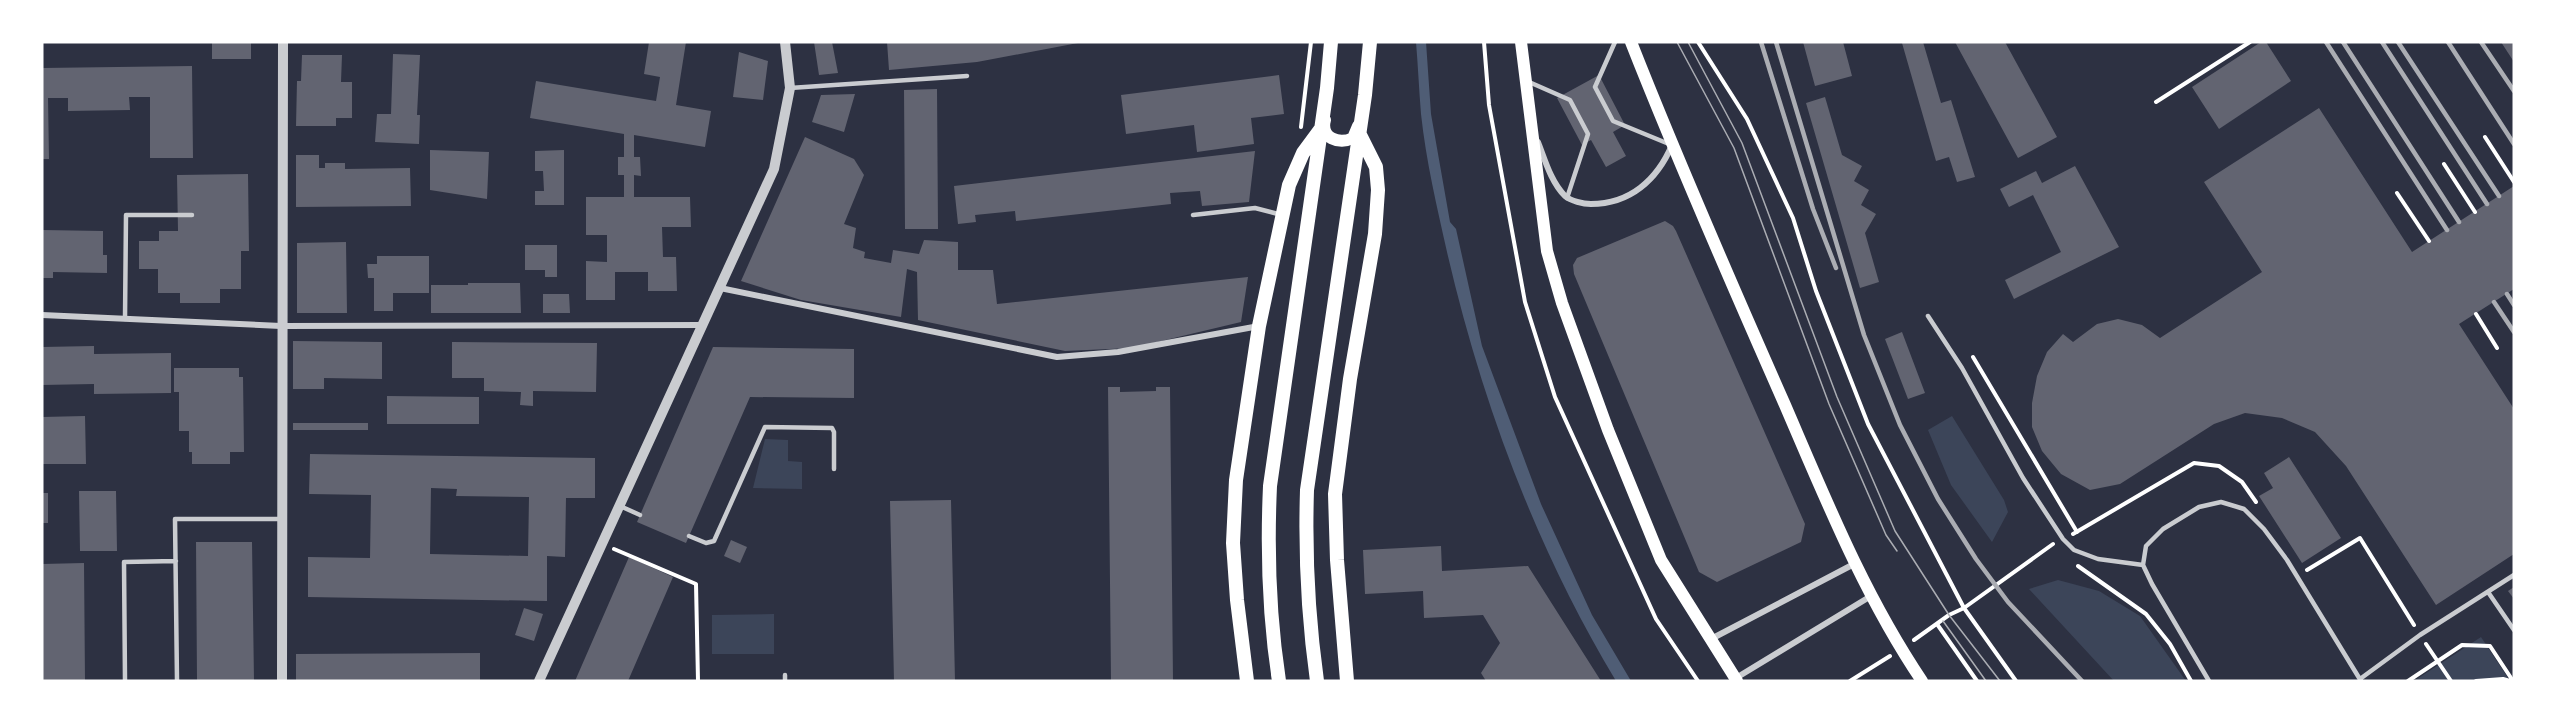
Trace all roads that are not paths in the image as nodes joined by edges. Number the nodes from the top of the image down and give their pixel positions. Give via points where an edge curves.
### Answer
1 (283, 42) edge
2 (785, 42) edge
3 (1334, 42) edge
4 (1367, 42) edge
5 (1615, 42) edge
6 (1631, 42) edge
7 (1523, 44) edge
8 (967, 76) dead end
9 (1526, 81) junction
10 (790, 88) junction
11 (1323, 126) junction
12 (1533, 128) junction
13 (1357, 130) junction
14 (1672, 145) junction
15 (1567, 198) junction
16 (192, 215) dead end
17 (1193, 215) dead end
18 (1282, 215) junction
19 (720, 288) junction
20 (42, 315) edge
21 (1928, 316) dead end
22 (125, 319) junction
23 (704, 324) junction
24 (281, 326) junction
25 (1259, 326) junction
26 (834, 469) dead end
27 (620, 506) junction
28 (640, 515) dead end
29 (281, 519) junction
30 (689, 536) dead end
31 (176, 561) junction
32 (1854, 564) junction
33 (2143, 565) junction
34 (2514, 576) edge
35 (2488, 592) junction
36 (1871, 596) junction
37 (2514, 630) edge
38 (1711, 639) junction
39 (785, 675) dead end
40 (1736, 680) edge
41 (2360, 680) edge
42 (125, 681) edge
43 (177, 681) edge
44 (282, 681) edge
45 (539, 681) edge
46 (785, 681) edge
47 (1247, 681) edge
48 (1279, 681) edge
49 (1317, 681) edge
50 (1347, 681) edge
51 (1922, 681) edge
52 (2209, 681) edge

1 - 24 street
2 - 10 street
3 - 11 main road via 1332,88
3 - 48 main road via 1270,486 1267,545
4 - 13 main road
4 - 49 main road via 1365,95 1307,489 1305,557
5 - 14 lane via 1595,87 1613,121
6 - 14 main road
7 - 9 main road
8 - 10 lane
9 - 12 main road
9 - 15 lane via 1570,100 1588,134
10 - 19 street via 774,169
11 - 13 main road via 1336,141 1353,138
11 - 18 main road via 1295,167
12 - 15 street via 1548,167
12 - 38 main road via 1547,251 1562,303 1661,560
13 - 50 main road via 1376,167 1378,190 1375,234 1335,494
14 - 15 street via 1653,178 1634,193 1608,204 1586,204
14 - 32 main road
16 - 22 lane via 126,215
17 - 18 lane via 1255,208
18 - 25 main road
19 - 23 street
19 - 25 street via 1057,357 1118,352
20 - 22 street
21 - 33 lane via 2063,539 2074,550 2098,559
22 - 24 street
23 - 24 street
23 - 27 street
24 - 29 street
25 - 47 main road via 1236,480 1233,543
26 - 30 lane via 832,428 765,427 714,541 706,543
27 - 28 lane
27 - 45 street
29 - 31 lane via 175,519
29 - 44 street
31 - 42 lane via 124,562
31 - 43 lane
32 - 36 main road
32 - 38 street
33 - 41 lane via 2146,546 2163,529 2199,507 2221,502 2244,509 2287,560
33 - 52 lane
34 - 35 lane
35 - 37 lane
35 - 41 lane via 2420,635
36 - 40 street
36 - 51 main road
38 - 40 main road
39 - 46 lane

